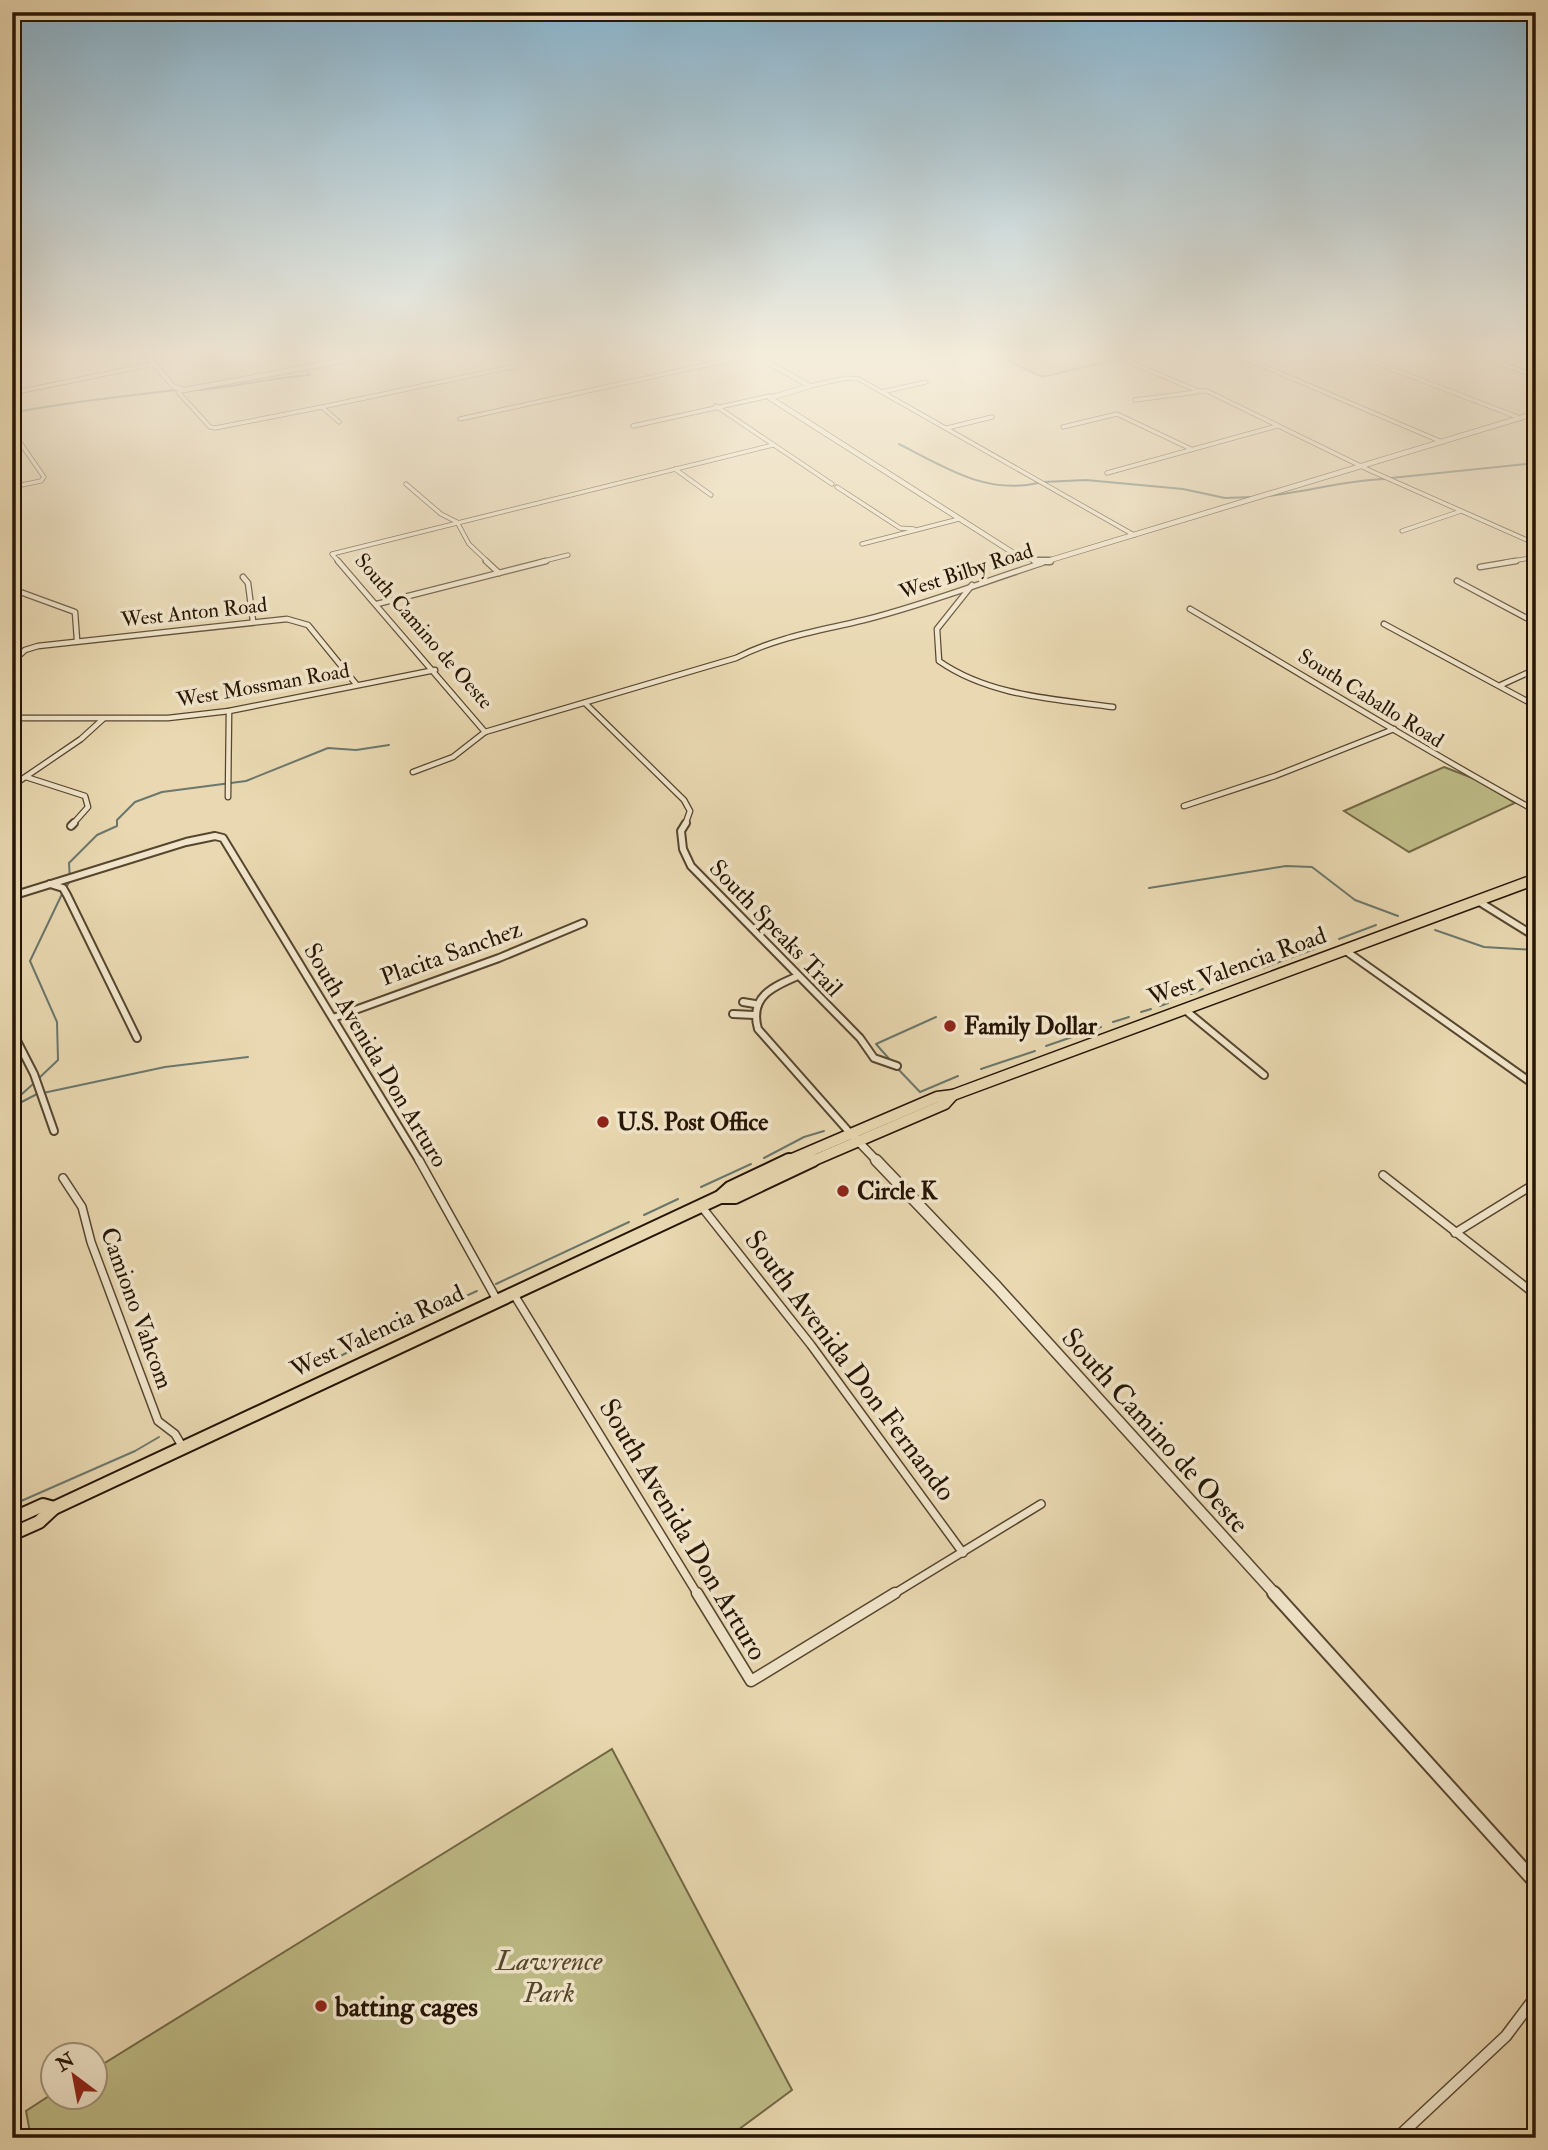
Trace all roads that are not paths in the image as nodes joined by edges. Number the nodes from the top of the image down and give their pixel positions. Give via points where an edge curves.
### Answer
1 (30, 457) edge
2 (725, 457) edge
3 (791, 457) edge
4 (860, 457) edge
5 (998, 457) edge
6 (1162, 457) edge
7 (1344, 457) edge
8 (1391, 457) edge
9 (1362, 466) junction
10 (675, 469) junction
11 (1107, 473) dead end
12 (406, 484) dead end
13 (832, 484) dead end
14 (12, 487) edge
15 (837, 487) dead end
16 (711, 495) dead end
17 (1461, 511) junction
18 (959, 519) junction
19 (457, 522) junction
20 (923, 528) junction
21 (1402, 531) dead end
22 (1134, 535) junction
23 (862, 544) dead end
24 (1536, 544) edge
25 (568, 555) dead end
26 (1536, 556) edge
27 (1042, 564) junction
28 (1480, 567) dead end
29 (499, 573) junction
30 (243, 577) dead end
31 (1457, 581) dead end
32 (972, 585) junction
33 (12, 589) edge
34 (377, 604) junction
35 (1190, 608) dead end
36 (253, 621) junction
37 (1536, 623) edge
38 (1385, 624) dead end
39 (77, 640) junction
40 (1279, 651) dead end
41 (1269, 654) junction
42 (12, 662) edge
43 (1536, 669) edge
44 (435, 670) junction
45 (356, 684) junction
46 (1501, 685) junction
47 (585, 703) junction
48 (1536, 706) edge
49 (1113, 707) dead end
50 (229, 711) junction
51 (12, 718) edge
52 (103, 719) junction
53 (1394, 729) junction
54 (485, 732) junction
55 (413, 772) dead end
56 (26, 776) junction
57 (12, 786) edge
58 (228, 797) dead end
59 (1184, 806) dead end
60 (1536, 811) edge
61 (71, 826) dead end
62 (1536, 879) edge
63 (48, 884) junction
64 (12, 895) edge
65 (1478, 901) junction
66 (583, 923) dead end
67 (1536, 937) edge
68 (1346, 951) junction
69 (798, 976) junction
70 (743, 1002) dead end
71 (755, 1004) junction
72 (1184, 1009) junction
73 (733, 1014) dead end
74 (754, 1015) junction
75 (333, 1017) junction
76 (12, 1031) edge
77 (137, 1038) dead end
78 (897, 1066) dead end
79 (1264, 1075) dead end
80 (1536, 1086) edge
81 (54, 1131) dead end
82 (853, 1137) junction
83 (1383, 1175) dead end
84 (63, 1178) dead end
85 (1536, 1183) edge
86 (701, 1206) junction
87 (1455, 1233) junction
88 (513, 1293) junction
89 (1536, 1295) edge
90 (497, 1300) junction
91 (182, 1446) junction
92 (1041, 1504) dead end
93 (54, 1508) junction
94 (12, 1519) edge
95 (12, 1534) edge
96 (963, 1553) junction
97 (1536, 1883) edge
98 (1536, 1996) edge
99 (1397, 2138) edge

1 - 14 street via 44,477
2 - 10 street
3 - 13 street
4 - 18 street
5 - 22 street
6 - 11 street
7 - 9 street
8 - 9 street, West Bilby Road
9 - 17 street
9 - 22 street, West Bilby Road
10 - 16 street
10 - 19 street
12 - 19 street
15 - 20 street via 900,528
17 - 21 street
17 - 24 street
18 - 20 street
18 - 27 street via 1023,558
19 - 29 street via 469,544
19 - 34 street, South Camino de Oeste via 332,554
20 - 23 street
22 - 27 street, West Bilby Road
25 - 29 street
26 - 28 street
27 - 32 street, West Bilby Road
29 - 34 street
30 - 36 street via 248,583
31 - 37 street
32 - 47 street, West Bilby Road via 864,620 811,630 736,658
32 - 49 street via 937,629 939,661 947,668 1057,701
33 - 39 street via 75,612
34 - 44 street, South Camino de Oeste
35 - 41 street, South Caballo Road
36 - 39 street, West Anton Road
36 - 45 street, West Anton Road via 287,619 308,625
38 - 46 street
39 - 42 street, West Anton Road via 25,650
40 - 41 street
41 - 53 street, South Caballo Road
43 - 46 street
44 - 45 street, West Mossman Road
44 - 54 street, South Camino de Oeste
45 - 50 street, West Mossman Road
46 - 48 street
47 - 54 street, West Bilby Road
47 - 69 street, South Speaks Trail via 684,800 690,811 681,831 691,866
50 - 52 street, West Mossman Road
50 - 58 street
51 - 52 street, West Mossman Road
52 - 56 street
53 - 59 street
53 - 60 street, South Caballo Road via 1454,770 1478,778
54 - 55 street, West Bilby Road via 453,757
56 - 57 street
56 - 61 street via 85,796 88,807
62 - 65 main road, West Valencia Road
63 - 64 street
63 - 75 street, South Avenida Don Arturo via 215,836 227,842
63 - 77 street via 58,885 67,895
65 - 67 street
65 - 68 main road, West Valencia Road
66 - 75 street, Placita Sanchez
68 - 72 main road, West Valencia Road
68 - 80 street
69 - 71 street via 765,991
69 - 78 street, South Speaks Trail via 860,1038 873,1059
70 - 71 street
71 - 74 street
72 - 79 street
72 - 82 main road, West Valencia Road
73 - 74 street
74 - 82 street, South Camino de Oeste via 758,1029
75 - 90 street, South Avenida Don Arturo
76 - 81 street via 34,1074
82 - 86 main road, West Valencia Road via 735,1197 720,1197
82 - 97 street, South Camino de Oeste via 997,1287
83 - 87 street
84 - 91 street, Camiono Vahcom via 82,1207 158,1421
85 - 87 street
86 - 88 main road, West Valencia Road
86 - 96 street, South Avenida Don Fernando via 811,1345
87 - 89 street
88 - 90 main road, West Valencia Road
88 - 96 street, South Avenida Don Arturo via 751,1681
90 - 91 main road, West Valencia Road
91 - 93 main road, West Valencia Road
92 - 96 street
93 - 94 main road, West Valencia Road via 43,1505
93 - 95 main road, West Valencia Road via 39,1522
98 - 99 street via 1506,2036

